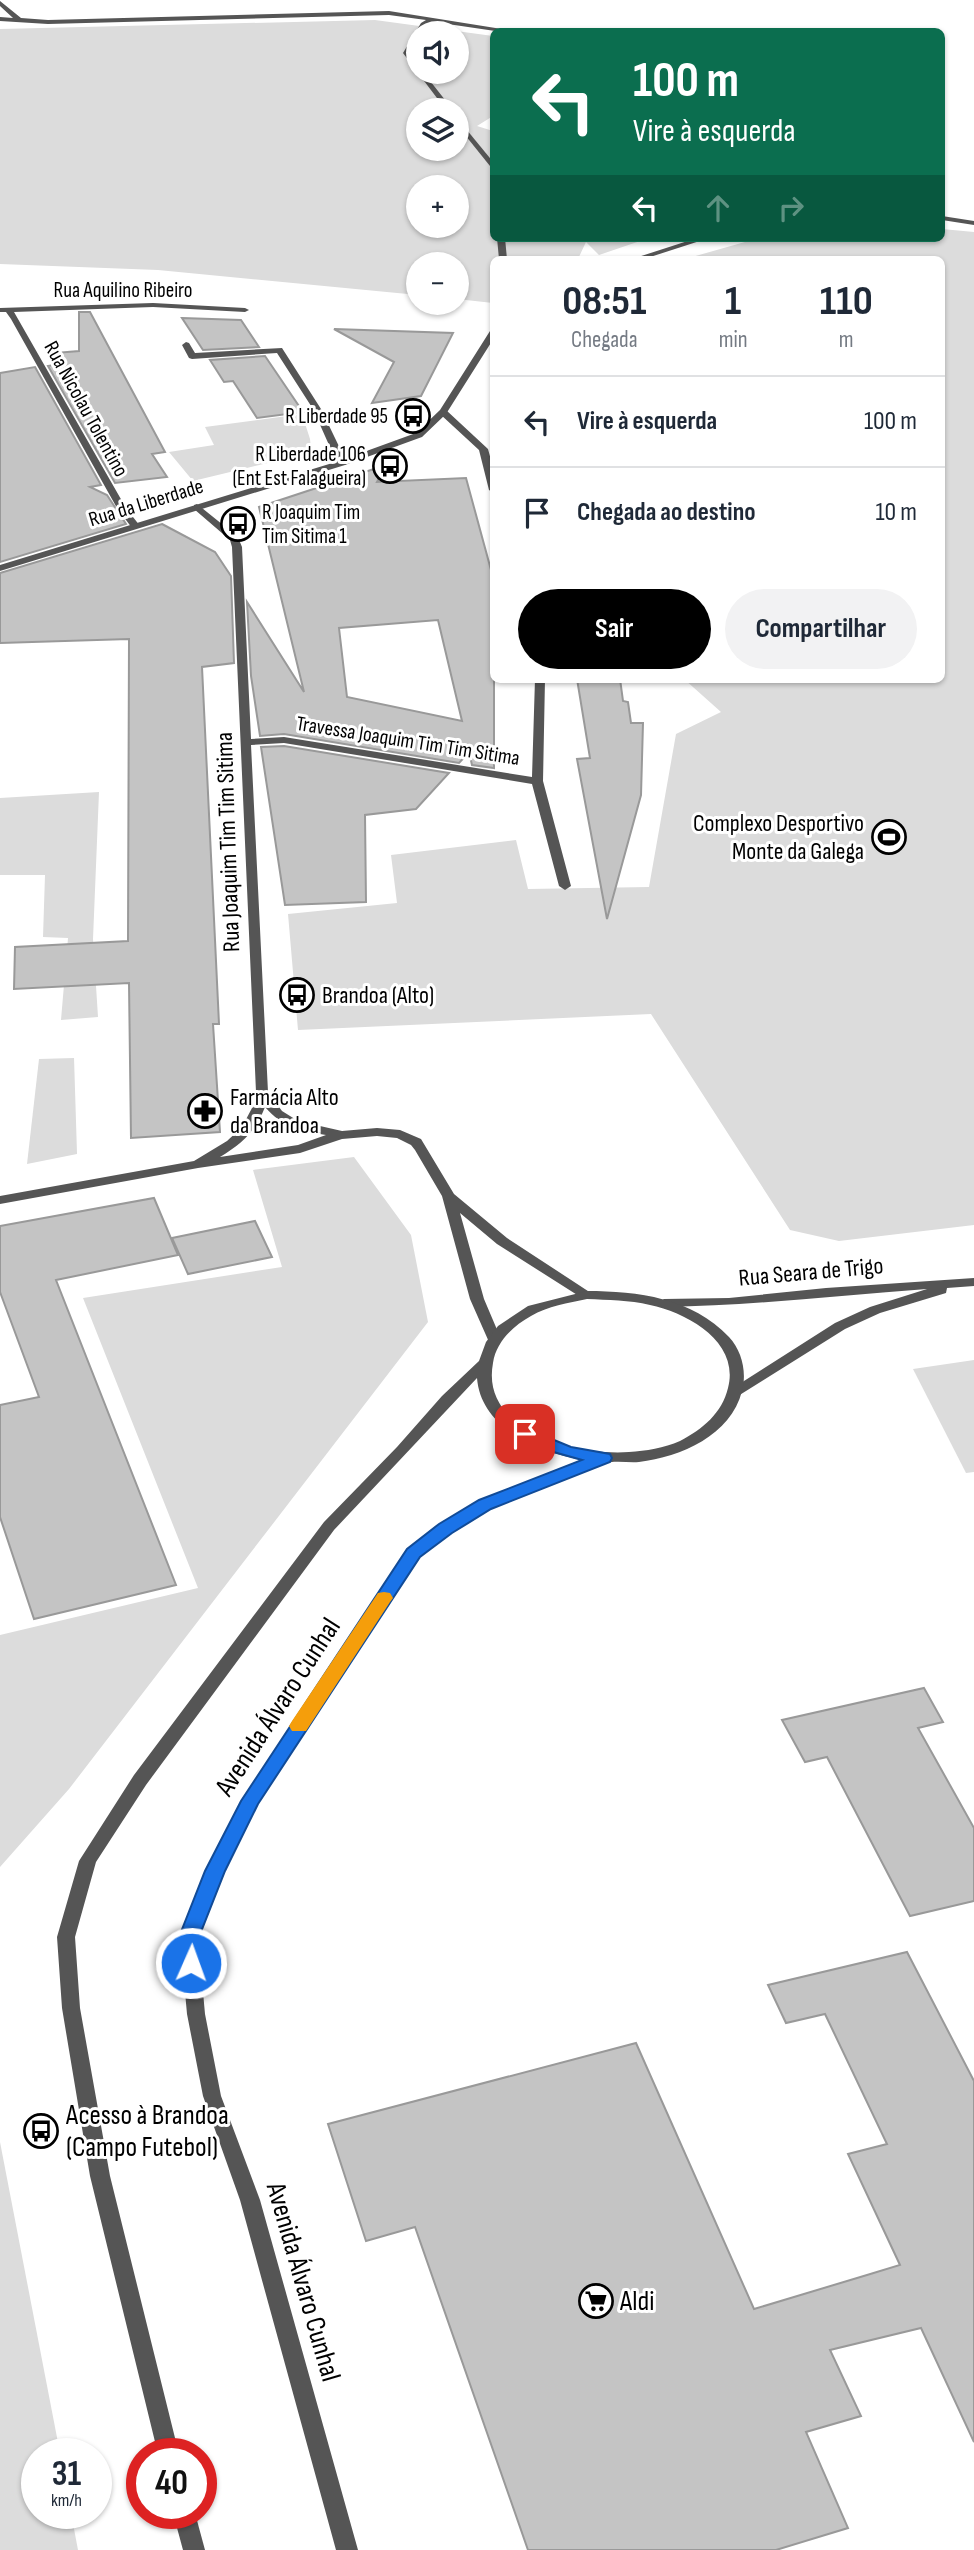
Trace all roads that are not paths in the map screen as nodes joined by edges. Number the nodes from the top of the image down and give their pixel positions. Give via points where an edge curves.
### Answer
1 (0, 3) edge
2 (436, 18) junction
3 (0, 19) edge
4 (19, 20) junction
5 (430, 21) edge
6 (494, 28) edge
7 (469, 136) edge
8 (490, 164) edge
9 (945, 218) edge
10 (974, 223) edge
11 (692, 242) edge
12 (646, 256) edge
13 (4, 310) edge
14 (245, 310) dead end
15 (490, 337) edge
16 (186, 345) dead end
17 (443, 412) junction
18 (342, 463) junction
19 (490, 475) edge
20 (197, 507) junction
21 (135, 526) junction
22 (0, 568) edge
23 (540, 683) edge
24 (247, 742) junction
25 (537, 781) junction
26 (565, 886) dead end
27 (262, 1092) junction
28 (340, 1135) junction
29 (198, 1164) junction
30 (449, 1196) junction
31 (0, 1200) edge
32 (968, 1283) edge
33 (587, 1295) junction
34 (664, 1303) junction
35 (494, 1339) junction
36 (483, 1364) junction
37 (738, 1391) junction
38 (604, 1458) junction
39 (165, 2438) edge
40 (188, 2529) edge
41 (194, 2550) edge
42 (347, 2550) edge

1 - 4 street
2 - 4 street via 377,13
2 - 5 street
2 - 6 street
3 - 4 street
7 - 8 street
9 - 10 street
11 - 12 street
13 - 14 street, Rua Aquilino Ribeiro via 153,305
13 - 21 street, Rua Nicolau Tolentino via 15,318
15 - 17 street, Rua da Liberdade
16 - 18 street via 192,356 279,350 317,409
17 - 18 street, Rua da Liberdade via 419,435
17 - 19 street via 483,449
18 - 20 street, Rua da Liberdade
20 - 21 street, Rua da Liberdade
20 - 24 street, Rua Joaquim Tim Tim Sitima via 235,539 237,547
21 - 22 street, Rua da Liberdade
23 - 25 street
24 - 25 street, Travessa Joaquim Tim Tim Sitima via 284,740
24 - 27 street, Rua Joaquim Tim Tim Sitima
25 - 26 street, Travessa Joaquim Tim Tim Sitima
27 - 28 street via 272,1112 288,1123
27 - 29 street, Rua Joaquim Tim Tim Sitima via 257,1118 244,1135
28 - 29 street via 300,1149
28 - 30 street via 377,1132 406,1136 427,1156
29 - 31 street
30 - 33 street via 502,1241
30 - 35 street via 477,1299
32 - 34 street, Rua Seara de Trigo
32 - 37 street, Rua Seara de Trigo via 875,1310 840,1326
33 - 34 street via 626,1295
33 - 35 street via 549,1303 517,1318
34 - 37 street via 715,1330 738,1369
35 - 36 street
36 - 38 street via 484,1386 494,1407 512,1426 538,1442
36 - 39 street via 329,1526 140,1780 88,1861 66,1937 71,2008 97,2163
37 - 38 street via 719,1422 702,1435 657,1453
38 - 42 street, Avenida Álvaro Cunhal via 485,1504 414,1553 250,1801 189,1937 196,2014 212,2096 250,2200
40 - 41 street

